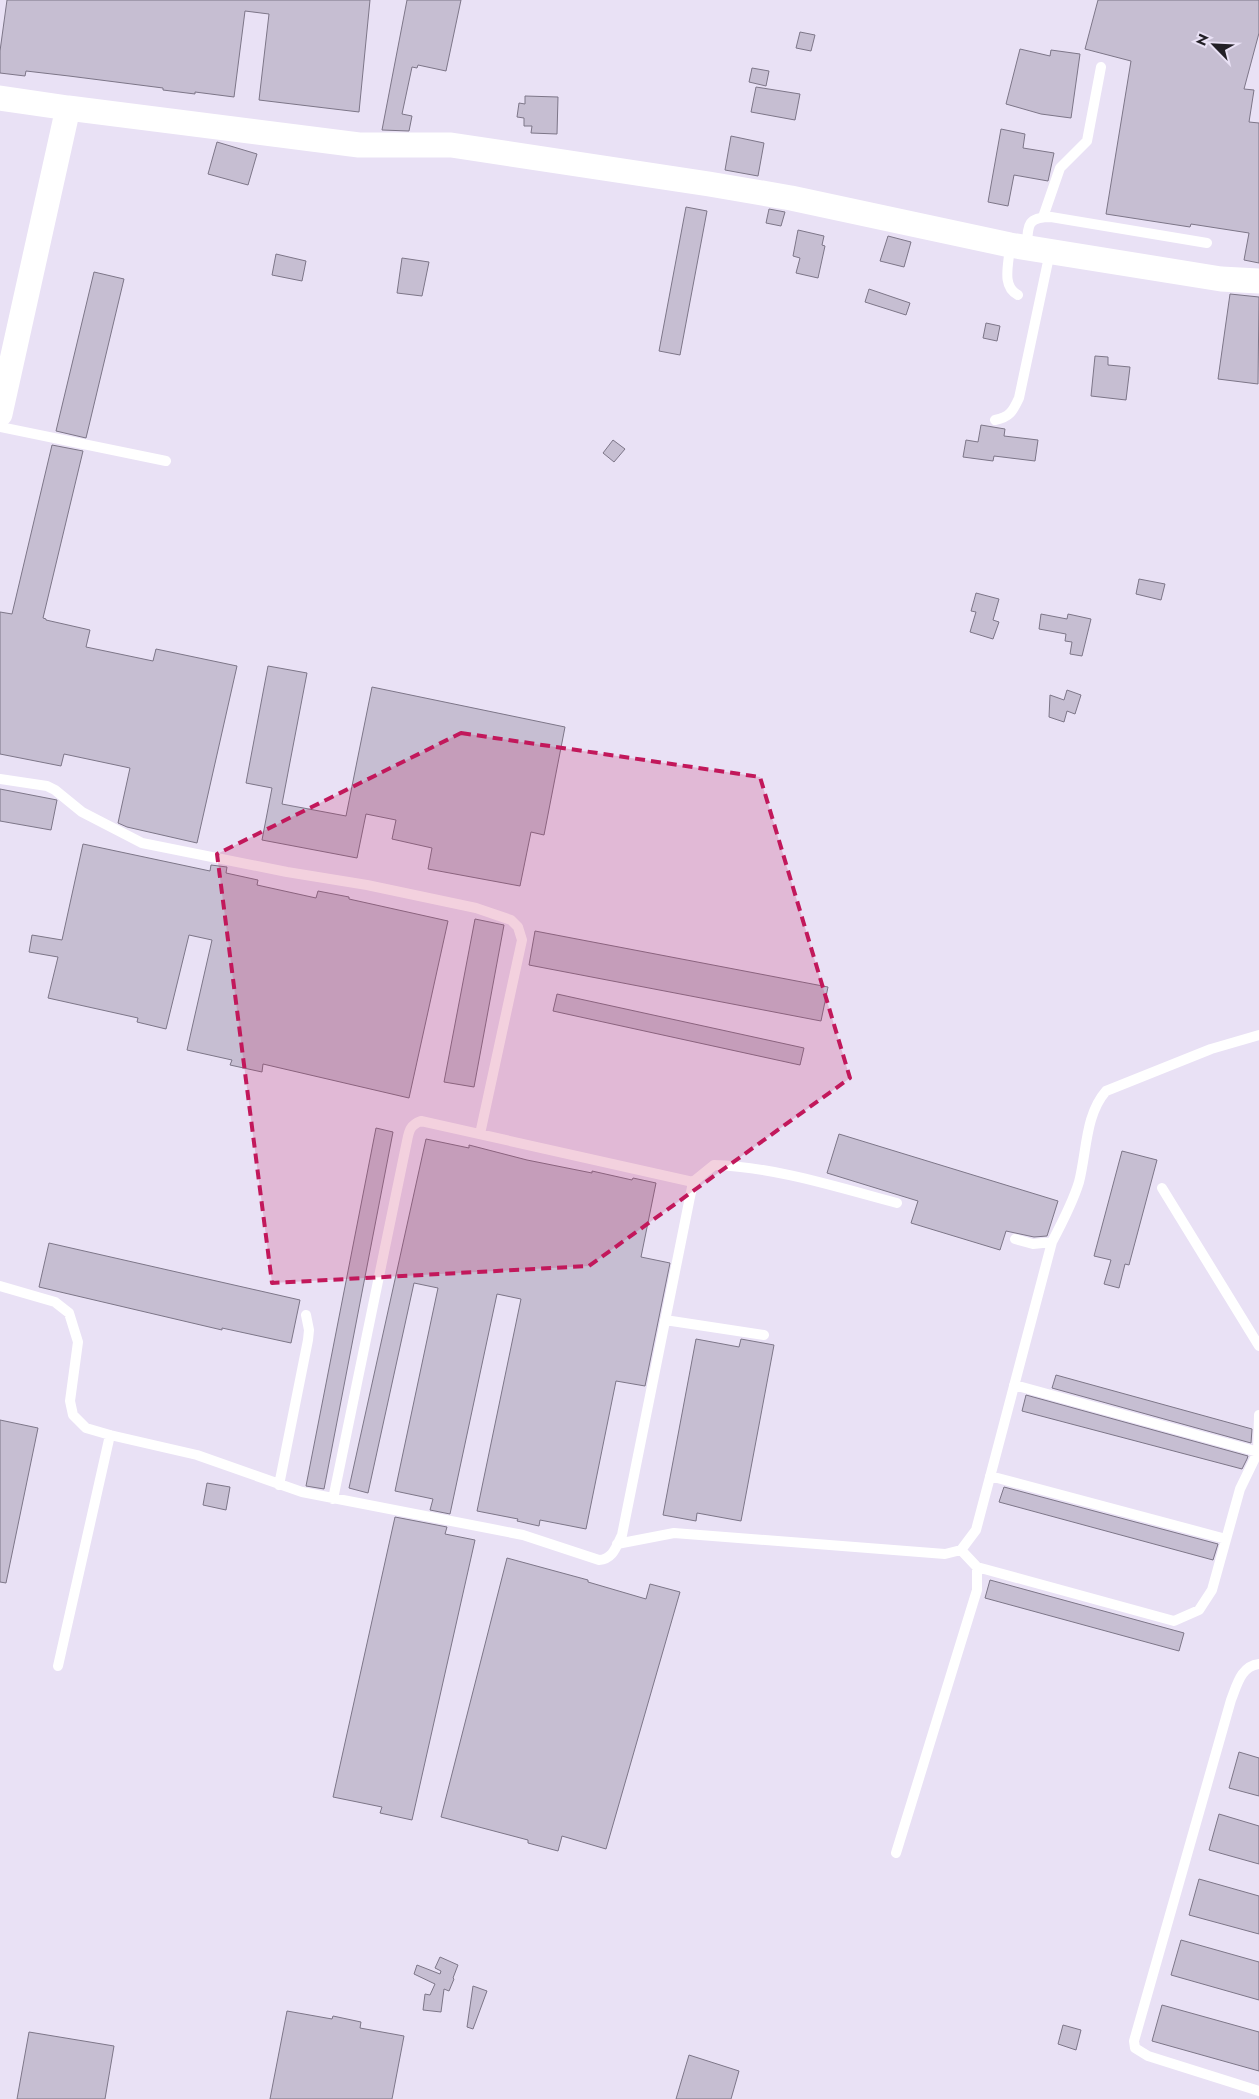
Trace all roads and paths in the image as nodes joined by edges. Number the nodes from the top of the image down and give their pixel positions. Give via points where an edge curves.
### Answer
1 (1101, 67) dead end
2 (0, 98) edge
3 (68, 108) junction
4 (1043, 217) junction
5 (1207, 243) dead end
6 (1029, 248) junction
7 (1259, 281) edge
8 (1018, 296) dead end
9 (0, 414) edge
10 (995, 420) dead end
11 (0, 427) edge
12 (166, 461) dead end
13 (0, 779) edge
14 (1259, 1034) edge
15 (480, 1134) junction
16 (693, 1182) junction
17 (1162, 1188) dead end
18 (896, 1202) dead end
19 (1015, 1239) dead end
20 (1052, 1242) junction
21 (0, 1286) edge
22 (306, 1315) dead end
23 (665, 1320) junction
24 (764, 1334) dead end
25 (1259, 1346) edge
26 (1014, 1385) junction
27 (1259, 1415) edge
28 (110, 1436) junction
29 (1258, 1452) junction
30 (990, 1476) junction
31 (279, 1485) junction
32 (334, 1499) junction
33 (1226, 1539) junction
34 (617, 1544) junction
35 (961, 1550) junction
36 (977, 1567) junction
37 (1259, 1664) edge
38 (58, 1666) dead end
39 (896, 1853) dead end
40 (1259, 2091) edge

1 - 4 lane via 1087,141 1060,168
2 - 3 street
3 - 6 street via 360,145 451,145 764,194
3 - 9 street
4 - 5 lane
4 - 6 lane via 1032,220 1028,230
6 - 7 street via 1221,279
6 - 8 lane via 1007,286
6 - 10 lane via 1019,398 1013,412 1006,418
11 - 12 lane
13 - 15 lane via 55,790 82,812 142,843 367,885 476,908 511,920 518,927 522,940
14 - 20 lane via 1106,1090 1097,1102 1091,1120 1078,1184
15 - 16 lane
15 - 32 lane via 421,1121 410,1128
16 - 18 lane via 714,1165 733,1165 806,1179
16 - 23 lane
17 - 25 lane
19 - 20 lane via 1033,1244
20 - 26 lane
21 - 28 lane via 55,1302 69,1313 78,1342 70,1401 73,1415 86,1428
22 - 31 lane via 308,1340
23 - 24 lane
23 - 34 lane via 622,1535
26 - 29 lane
26 - 30 lane
27 - 29 lane
28 - 31 lane via 197,1455
28 - 38 lane
29 - 33 lane via 1240,1489
30 - 33 lane
30 - 35 lane via 976,1530
31 - 32 lane
32 - 34 lane via 524,1535 599,1560 606,1560
33 - 36 lane via 1212,1590 1199,1610 1174,1621
34 - 35 lane via 674,1533 945,1554
35 - 36 lane
36 - 39 lane via 977,1590
37 - 40 lane via 1242,1672 1231,1700 1134,2041 1134,2048 1148,2056

